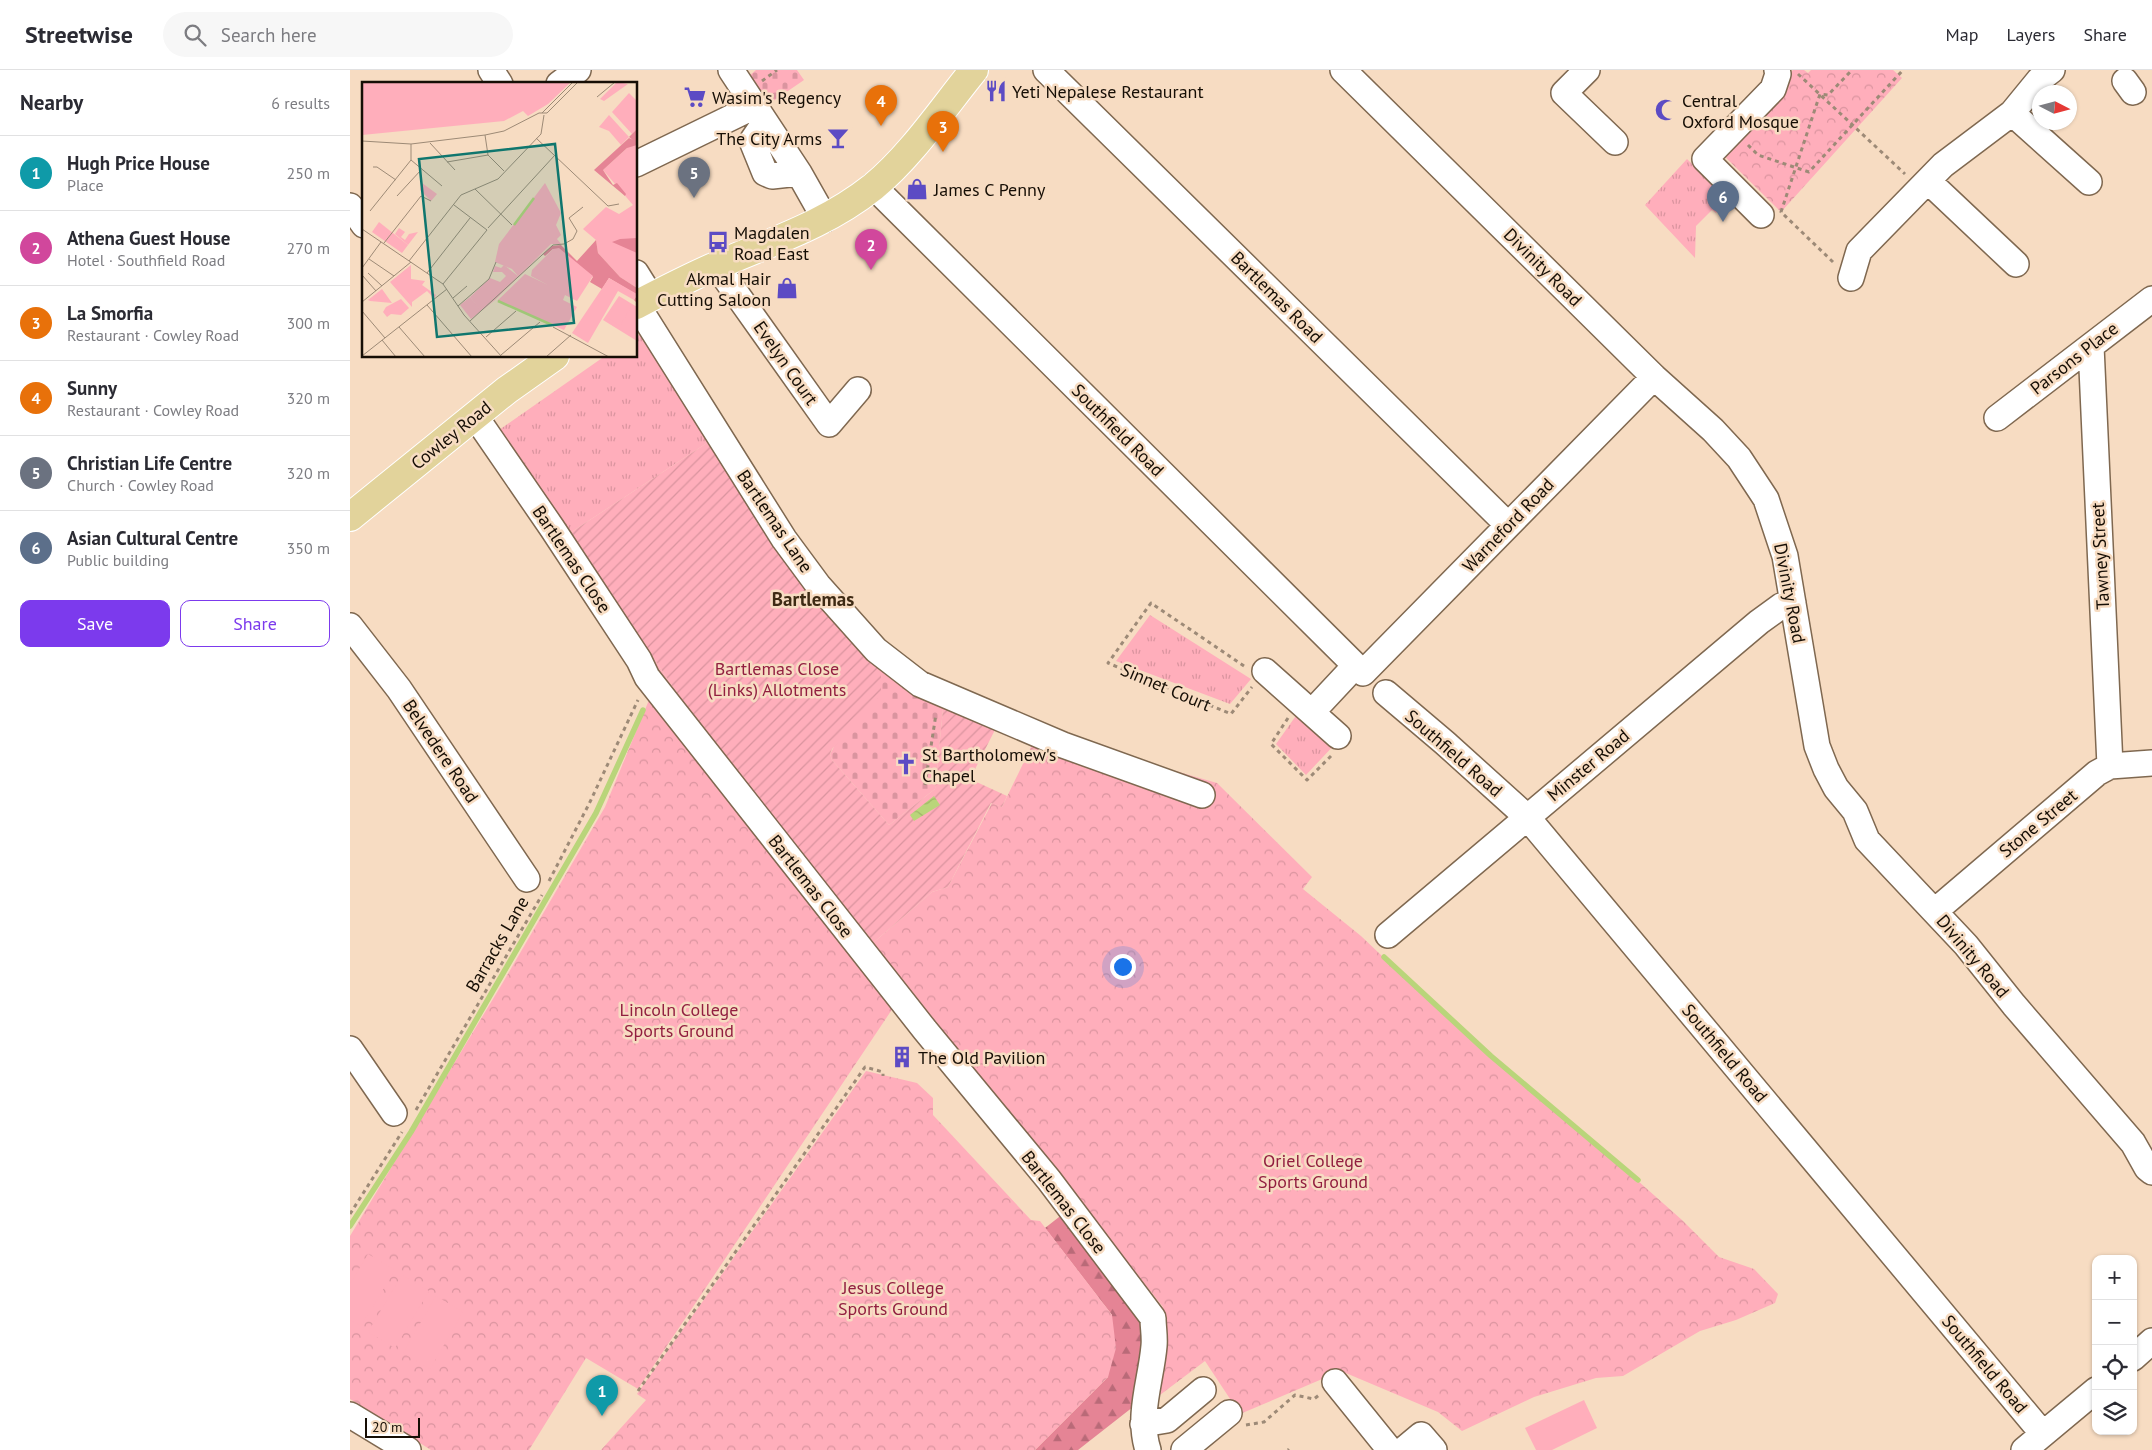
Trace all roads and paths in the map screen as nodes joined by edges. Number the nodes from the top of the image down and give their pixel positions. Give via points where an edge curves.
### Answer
1 (491, 70) edge
2 (578, 70) edge
3 (731, 70) edge
4 (974, 70) edge
5 (1046, 70) edge
6 (1343, 70) edge
7 (1587, 70) edge
8 (1777, 70) edge
9 (1794, 70) edge
10 (1852, 70) edge
11 (1903, 70) edge
12 (2041, 73) edge
13 (499, 82) edge
14 (562, 82) edge
15 (1820, 94) junction
16 (2012, 113) junction
17 (760, 114) junction
18 (1852, 124) junction
19 (1734, 130) junction
20 (1615, 142) dead end
21 (638, 163) edge
22 (1796, 168) junction
23 (1900, 169) dead end
24 (1928, 181) junction
25 (2089, 182) dead end
26 (873, 186) junction
27 (350, 206) edge
28 (1761, 215) dead end
29 (825, 219) junction
30 (362, 223) edge
31 (362, 227) edge
32 (350, 236) edge
33 (2016, 264) dead end
34 (716, 265) junction
35 (1854, 270) joint
36 (638, 285) edge
37 (2152, 298) edge
38 (641, 302) edge
39 (2091, 346) junction
40 (552, 358) edge
41 (1654, 377) junction
42 (858, 390) dead end
43 (475, 416) junction
44 (1997, 418) dead end
45 (350, 516) edge
46 (1508, 524) junction
47 (1793, 603) junction
48 (350, 626) edge
49 (1359, 669) junction
50 (1263, 674) junction
51 (647, 677) junction
52 (940, 692) junction
53 (1386, 693) dead end
54 (1306, 706) junction
55 (1338, 736) joint
56 (2152, 763) edge
57 (2110, 766) junction
58 (925, 785) dead end
59 (1202, 795) dead end
60 (1527, 817) junction
61 (539, 885) junction
62 (1935, 911) junction
63 (1388, 935) dead end
64 (350, 1049) edge
65 (883, 1076) dead end
66 (404, 1118) junction
67 (2152, 1172) edge
68 (350, 1214) edge
69 (2152, 1341) edge
70 (2137, 1354) edge
71 (1335, 1382) joint
72 (1203, 1390) dead end
73 (638, 1391) dead end
74 (2092, 1393) edge
75 (1229, 1413) joint
76 (350, 1415) edge
77 (2043, 1434) junction
78 (1142, 1440) edge
79 (408, 1450) edge
80 (1184, 1450) edge
81 (1390, 1450) edge
82 (1402, 1450) edge
83 (1434, 1450) edge
84 (2024, 1450) edge

1 - 13 street
2 - 14 street
3 - 17 street
4 - 26 main road via 905,154
5 - 46 street, Bartlemas Road
6 - 41 street, Divinity Road
7 - 20 street via 1564,93
8 - 19 street via 1773,89
9 - 15 path
10 - 15 path via 1828,96
11 - 18 path
12 - 16 street
15 - 18 path
15 - 22 path
16 - 24 street via 1943,165
16 - 25 street
17 - 21 street
17 - 29 street
18 - 22 path via 1809,172
18 - 23 path
19 - 22 path via 1758,155
19 - 28 street via 1705,159
22 - 35 path via 1780,212 1832,262
24 - 33 street
24 - 35 street via 1859,251
26 - 29 main road
26 - 49 street, Southfield Road
27 - 30 street
29 - 34 main road
31 - 32 street
34 - 38 main road
34 - 42 street, Evelyn Court via 829,424
36 - 38 street, Bartlemas Lane
37 - 39 street, Parsons Place
38 - 52 street, Bartlemas Lane via 784,539 818,585 876,650 920,684
39 - 44 street, Parsons Place
39 - 57 street, Tawney Street
40 - 43 main road, Cowley Road
41 - 46 street, Warneford Road
41 - 47 street, Divinity Road via 1713,430 1766,499 1785,556
43 - 45 main road, Cowley Road
43 - 51 street, Bartlemas Close via 639,660
46 - 49 street, Warneford Road
47 - 60 street, Minster Road via 1782,606 1759,622
47 - 62 street, Divinity Road via 1817,746 1826,769 1836,788 1855,811 1867,840
48 - 61 street, Belvedere Road via 400,689
49 - 54 street
50 - 50 path, Sinnet Court via 1231,714 1108,663 1151,602
50 - 54 street
51 - 61 path, Barracks Lane via 593,796
51 - 78 street, Bartlemas Close via 924,1030 1049,1180 1153,1318 1154,1344
52 - 58 path
52 - 59 street, Bartlemas Lane via 1062,745
53 - 60 street, Southfield Road
54 - 55 street
54 - 55 path via 1271,744 1307,780 1345,742
56 - 57 street, Stone Street
57 - 62 street, Stone Street via 2097,773
60 - 63 street, Minster Road
60 - 77 street, Southfield Road
61 - 66 path, Barracks Lane
62 - 67 street, Divinity Road via 2133,1143
64 - 66 street
65 - 73 path via 883,1072 865,1067
66 - 68 path, Barracks Lane
69 - 70 street
71 - 75 path via 1314,1399 1295,1395 1264,1422 1254,1426 1242,1425
71 - 81 street
72 - 78 street
74 - 77 street
75 - 80 street
76 - 79 street
77 - 84 street
82 - 83 street via 1421,1435

